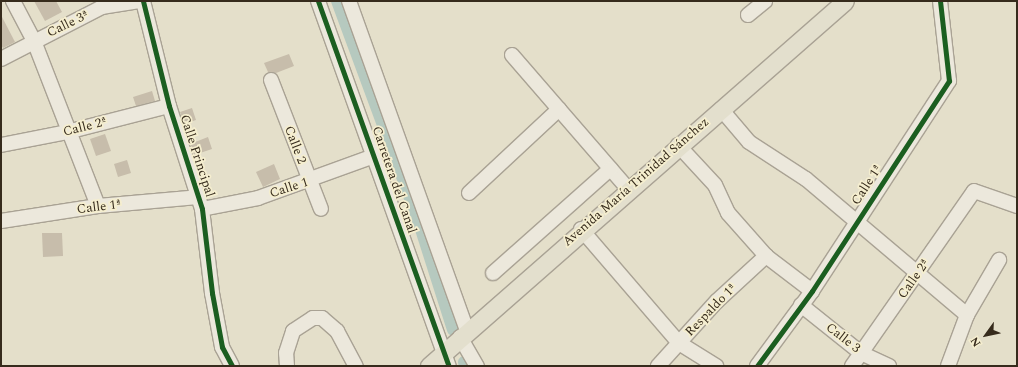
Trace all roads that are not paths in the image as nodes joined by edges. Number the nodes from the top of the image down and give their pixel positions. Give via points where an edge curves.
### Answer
1 (13, 1) edge
2 (139, 1) edge
3 (143, 1) edge
4 (318, 1) edge
5 (349, 1) edge
6 (765, 1) edge
7 (845, 1) edge
8 (940, 1) edge
9 (748, 14) dead end
10 (34, 41) junction
11 (512, 55) dead end
12 (1, 59) edge
13 (271, 80) dead end
14 (169, 106) junction
15 (559, 109) junction
16 (721, 109) junction
17 (68, 132) junction
18 (1, 145) edge
19 (678, 145) junction
20 (374, 156) junction
21 (610, 169) junction
22 (309, 182) junction
23 (628, 189) junction
24 (469, 193) dead end
25 (200, 203) junction
26 (98, 206) junction
27 (1017, 206) edge
28 (322, 209) dead end
29 (1, 221) edge
30 (856, 223) junction
31 (581, 229) junction
32 (766, 256) junction
33 (999, 260) dead end
34 (493, 273) dead end
35 (918, 273) junction
36 (812, 291) junction
37 (801, 305) junction
38 (967, 315) junction
39 (463, 334) junction
40 (679, 344) junction
41 (861, 354) junction
42 (446, 359) edge
43 (232, 366) edge
44 (287, 366) edge
45 (356, 366) edge
46 (428, 366) edge
47 (477, 366) edge
48 (658, 366) edge
49 (716, 366) edge
50 (757, 366) edge
51 (852, 366) edge
52 (889, 366) edge
53 (948, 366) edge

1 - 10 street
2 - 10 street, Calle 3ª via 102,7
3 - 14 street, Calle Principal
4 - 20 street, Carretera del Canal
5 - 39 street, Carretera del Canal
6 - 9 street
7 - 16 main road, Avenida María Trinidad Sánchez
8 - 30 street, Calle 1ª via 949,81
10 - 12 street, Calle 3ª
10 - 17 street
11 - 15 street
13 - 22 street, Calle 2
14 - 17 street, Calle 2ª
14 - 25 street, Calle Principal
15 - 21 street
15 - 24 street
16 - 19 main road, Avenida María Trinidad Sánchez
16 - 30 street via 749,142 806,179
17 - 18 street, Calle 2ª
17 - 26 street
19 - 23 main road, Avenida María Trinidad Sánchez
19 - 32 street via 714,185 728,213
20 - 22 street, Calle 1
20 - 42 street, Carretera del Canal
21 - 23 street
21 - 34 street
22 - 25 street, Calle 1 via 258,198
22 - 28 street, Calle 2
23 - 31 main road, Avenida María Trinidad Sánchez
25 - 26 street, Calle 1ª
25 - 43 street, Calle Principal via 222,347
26 - 29 street, Calle 1ª
27 - 35 street, Calle 2ª via 974,190
30 - 35 street
30 - 36 street, Calle 1ª
31 - 39 main road, Avenida María Trinidad Sánchez
31 - 40 street
32 - 36 street
32 - 40 street, Respaldo 1ª via 717,301
33 - 38 street
35 - 38 street
35 - 41 street, Calle 2ª
36 - 37 street, Calle 1ª
37 - 41 street, Calle 3
37 - 50 street, Calle 1ª
38 - 53 street
39 - 42 main road, Avenida María Trinidad Sánchez
39 - 47 street, Carretera del Canal
40 - 48 street, Respaldo 1ª
40 - 49 street
41 - 51 street, Calle 2ª
41 - 52 street, Calle 3
42 - 46 main road, Avenida María Trinidad Sánchez
44 - 45 street via 286,353 293,331 313,318 322,318 337,331

